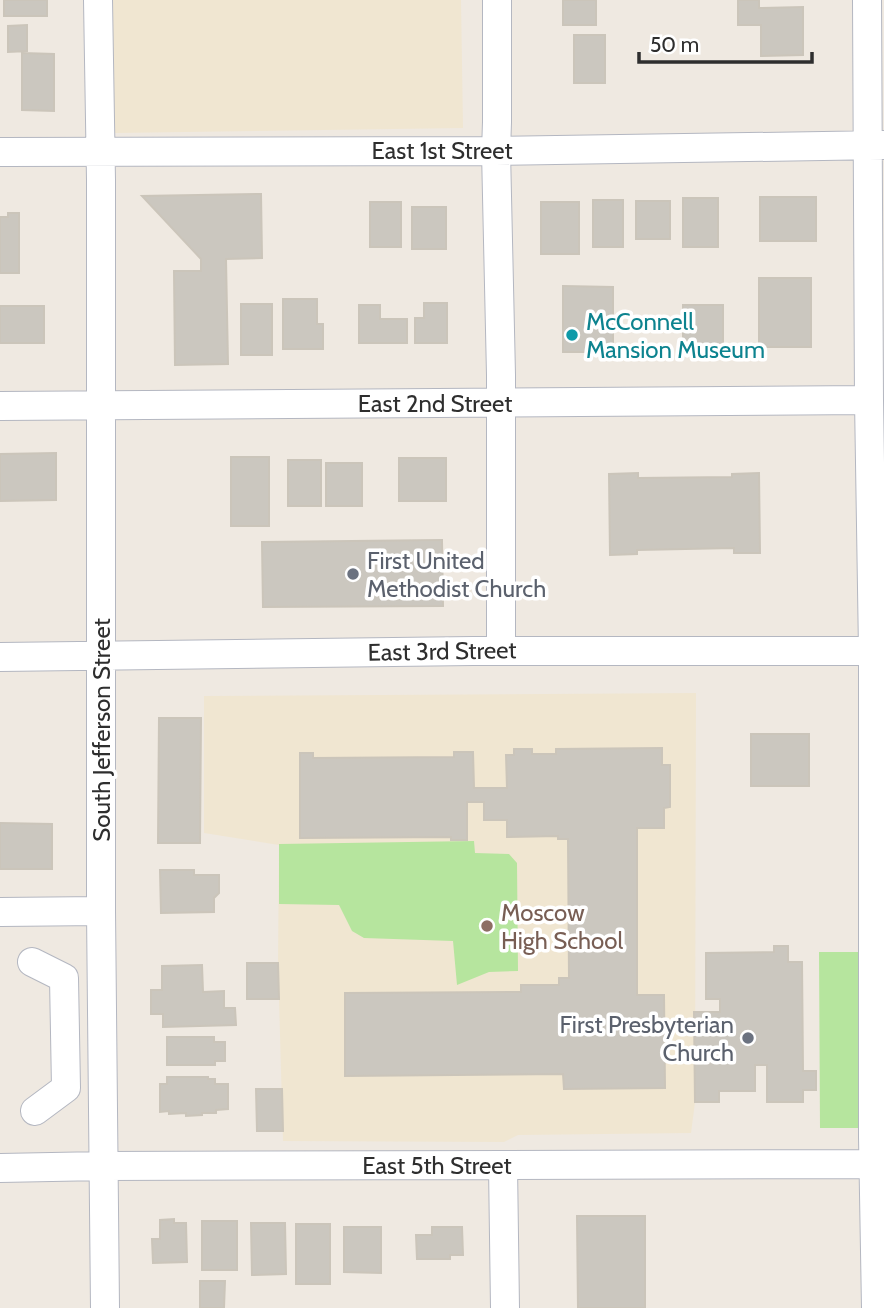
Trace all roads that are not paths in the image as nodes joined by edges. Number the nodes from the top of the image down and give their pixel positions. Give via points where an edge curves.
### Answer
1 (98, 0) edge
2 (497, 0) edge
3 (867, 0) edge
4 (876, 145) edge
5 (496, 151) junction
6 (0, 152) edge
7 (100, 152) junction
8 (869, 400) junction
9 (501, 402) junction
10 (102, 405) junction
11 (0, 406) edge
12 (501, 650) junction
13 (878, 651) edge
14 (102, 656) junction
15 (0, 657) edge
16 (101, 911) junction
17 (0, 912) edge
18 (32, 962) dead end
19 (35, 1111) dead end
20 (502, 1164) junction
21 (873, 1164) junction
22 (103, 1166) junction
23 (0, 1168) edge
24 (104, 1308) edge
25 (505, 1308) edge
26 (876, 1308) edge

1 - 7 street, South Jefferson Street
2 - 5 street
3 - 4 street
4 - 5 street, East 1st Street
4 - 8 street
5 - 7 street, East 1st Street
5 - 9 street
6 - 7 street, East 1st Street
7 - 10 street, South Jefferson Street
8 - 9 street, East 2nd Street
8 - 13 street
9 - 10 street, East 2nd Street
9 - 12 street
10 - 11 street, East 2nd Street
10 - 14 street, South Jefferson Street
12 - 13 street, East 3rd Street
12 - 14 street, East 3rd Street
13 - 21 street
14 - 15 street, East 3rd Street
14 - 16 street, South Jefferson Street
16 - 17 street
16 - 22 street, South Jefferson Street
18 - 19 street via 64,978 66,1088
20 - 21 street, East 5th Street
20 - 22 street, East 5th Street
20 - 25 street
21 - 26 street
22 - 23 street, East 5th Street
22 - 24 street, South Jefferson Street

